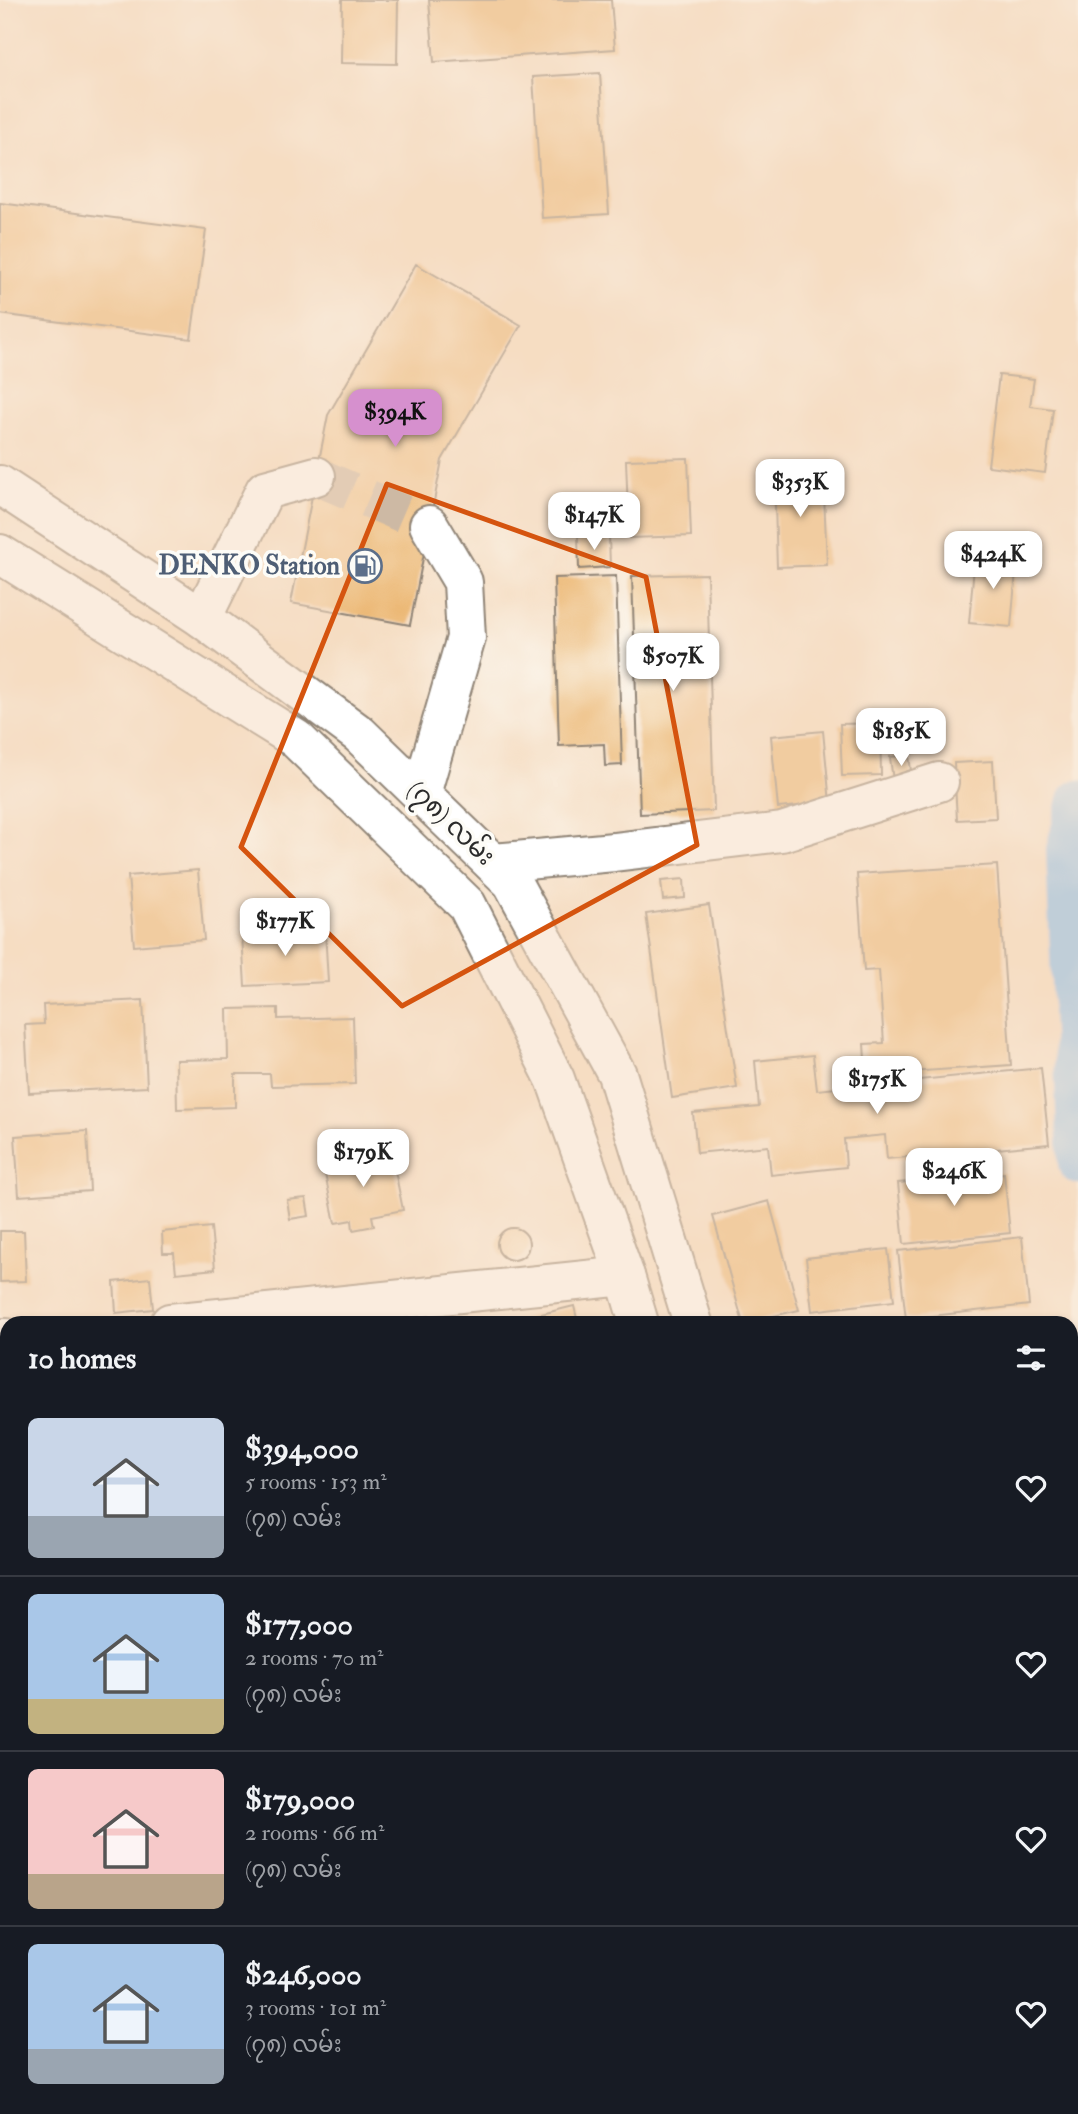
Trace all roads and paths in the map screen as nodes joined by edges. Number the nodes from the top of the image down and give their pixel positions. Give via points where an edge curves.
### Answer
1 (316, 476) tunnel mouth
2 (0, 485) edge
3 (429, 525) tunnel mouth
4 (0, 554) edge
5 (202, 618) junction
6 (939, 782) dead end
7 (421, 794) junction
8 (492, 863) junction
9 (625, 1276) junction
10 (437, 1310) edge
11 (315, 1316) edge
12 (637, 1316) edge
13 (691, 1316) edge

1 - 5 main road via 265,490
2 - 5 main road, (၇၈) လမ်း
3 - 7 main road via 463,582 466,638
4 - 9 main road, (၇၈) လမ်း via 296,740 467,905 555,1079
5 - 7 main road, (၇၈) လမ်း via 359,734
6 - 8 main road via 782,832
7 - 8 main road, (၇၈) လမ်း
8 - 13 main road, (၇၈) လမ်း via 512,882 617,1074
9 - 10 main road
9 - 12 main road, (၇၈) လမ်း
10 - 11 main road

